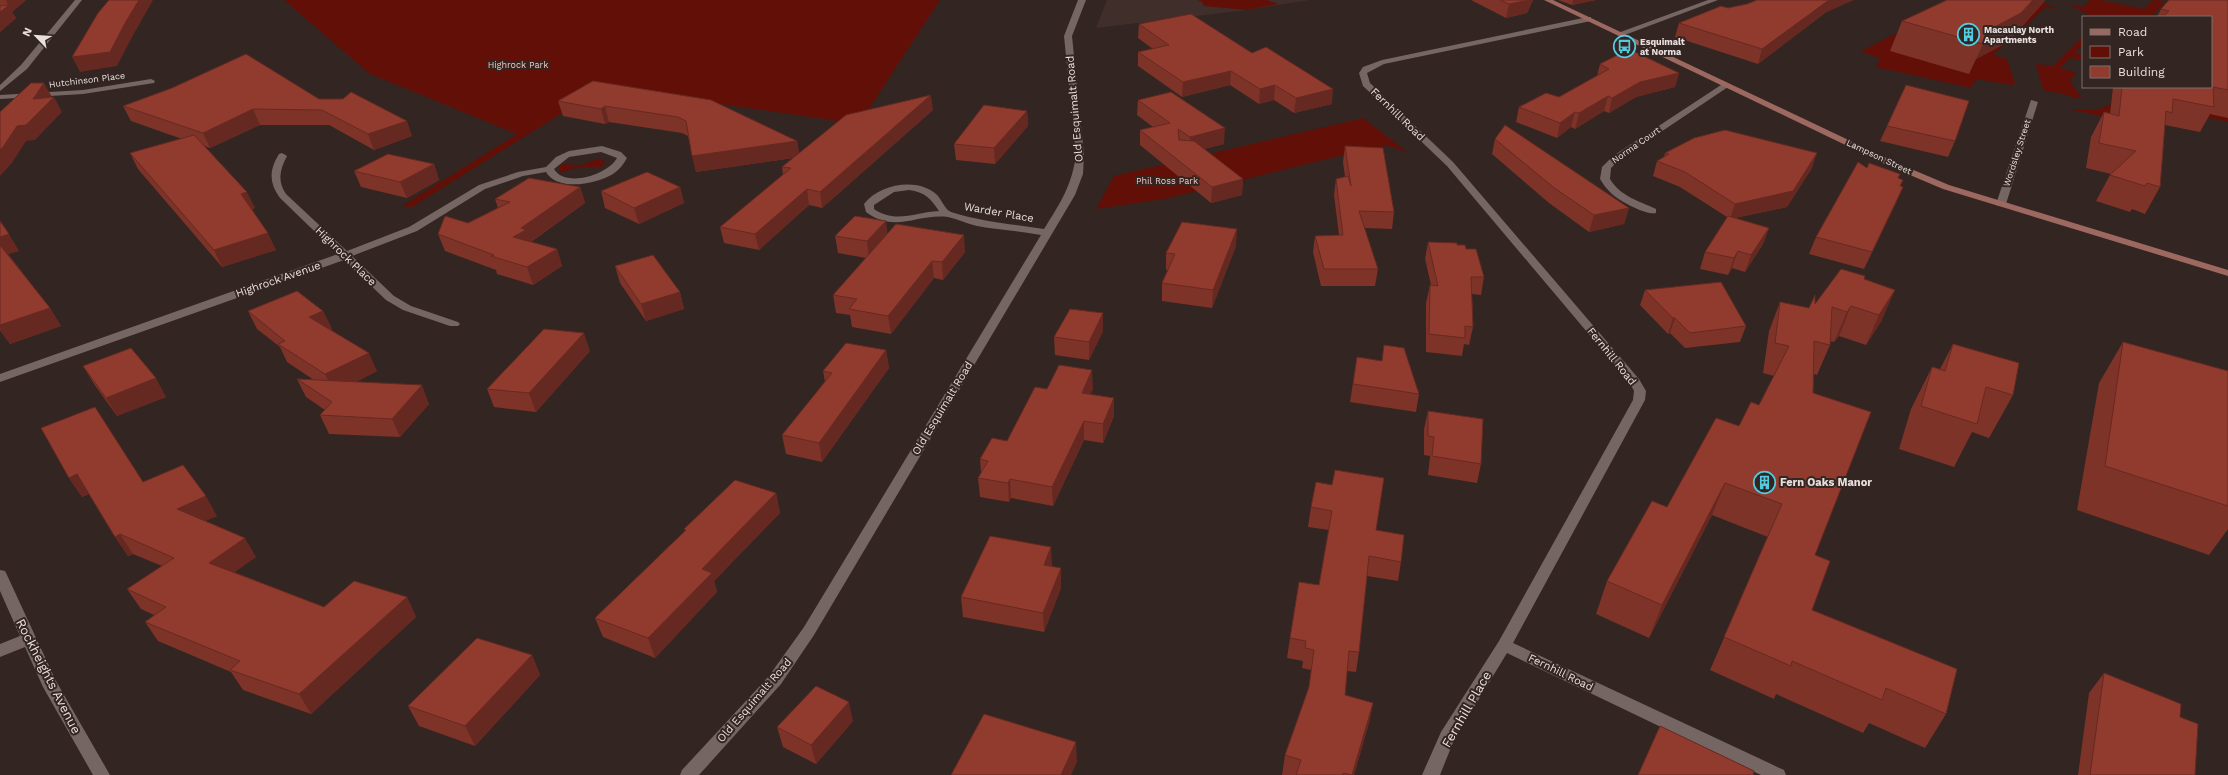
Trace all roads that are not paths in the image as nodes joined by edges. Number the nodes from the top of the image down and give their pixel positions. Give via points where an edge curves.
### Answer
1 (79, 0) edge
2 (1082, 0) edge
3 (1547, 0) edge
4 (1715, 0) edge
5 (1588, 19) junction
6 (1619, 34) junction
7 (151, 81) dead end
8 (1727, 85) junction
9 (0, 89) edge
10 (0, 97) edge
11 (2034, 102) dead end
12 (282, 156) dead end
13 (549, 169) junction
14 (2001, 204) junction
15 (1653, 210) dead end
16 (946, 214) junction
17 (1048, 233) junction
18 (346, 256) junction
19 (2228, 273) edge
20 (454, 324) dead end
21 (0, 378) edge
22 (0, 575) edge
23 (28, 639) junction
24 (1504, 644) junction
25 (0, 651) edge
26 (102, 775) edge
27 (688, 775) edge
28 (1431, 775) edge
29 (1778, 775) edge

1 - 9 street via 24,67
2 - 17 street, Old Esquimalt Road via 1068,36 1080,165 1074,184
3 - 5 main road, Lampson Street
4 - 6 street
5 - 6 main road, Lampson Street
5 - 24 street, Fernhill Road via 1382,62 1363,73 1366,84 1450,164 1640,391 1639,400
6 - 8 main road, Lampson Street
7 - 10 street, Hutchinson Place via 83,92
8 - 14 main road, Lampson Street via 1894,165 1946,187
8 - 15 street, Norma Court via 1616,158 1607,167 1605,179 1613,191
11 - 14 street, Wordsley Street
12 - 18 street, Highrock Place via 274,179 277,188
13 - 13 street, Highrock Avenue via 555,178 586,180 609,173 616,168 622,158 611,151 585,150 558,159
13 - 18 street, Highrock Avenue via 521,174 482,186 413,229
14 - 19 main road, Lampson Street
16 - 16 street, Warder Place via 934,196 917,189 887,191 869,204 870,210 884,219 909,219
16 - 17 street, Warder Place via 977,222
17 - 27 street, Old Esquimalt Road via 793,655 753,704
18 - 20 street, Highrock Place via 397,303
18 - 21 street, Highrock Avenue
22 - 23 street, Rockheights Avenue
23 - 25 street
23 - 26 street, Rockheights Avenue via 49,683
24 - 28 street, Fernhill Place via 1447,737
24 - 29 street, Fernhill Road

